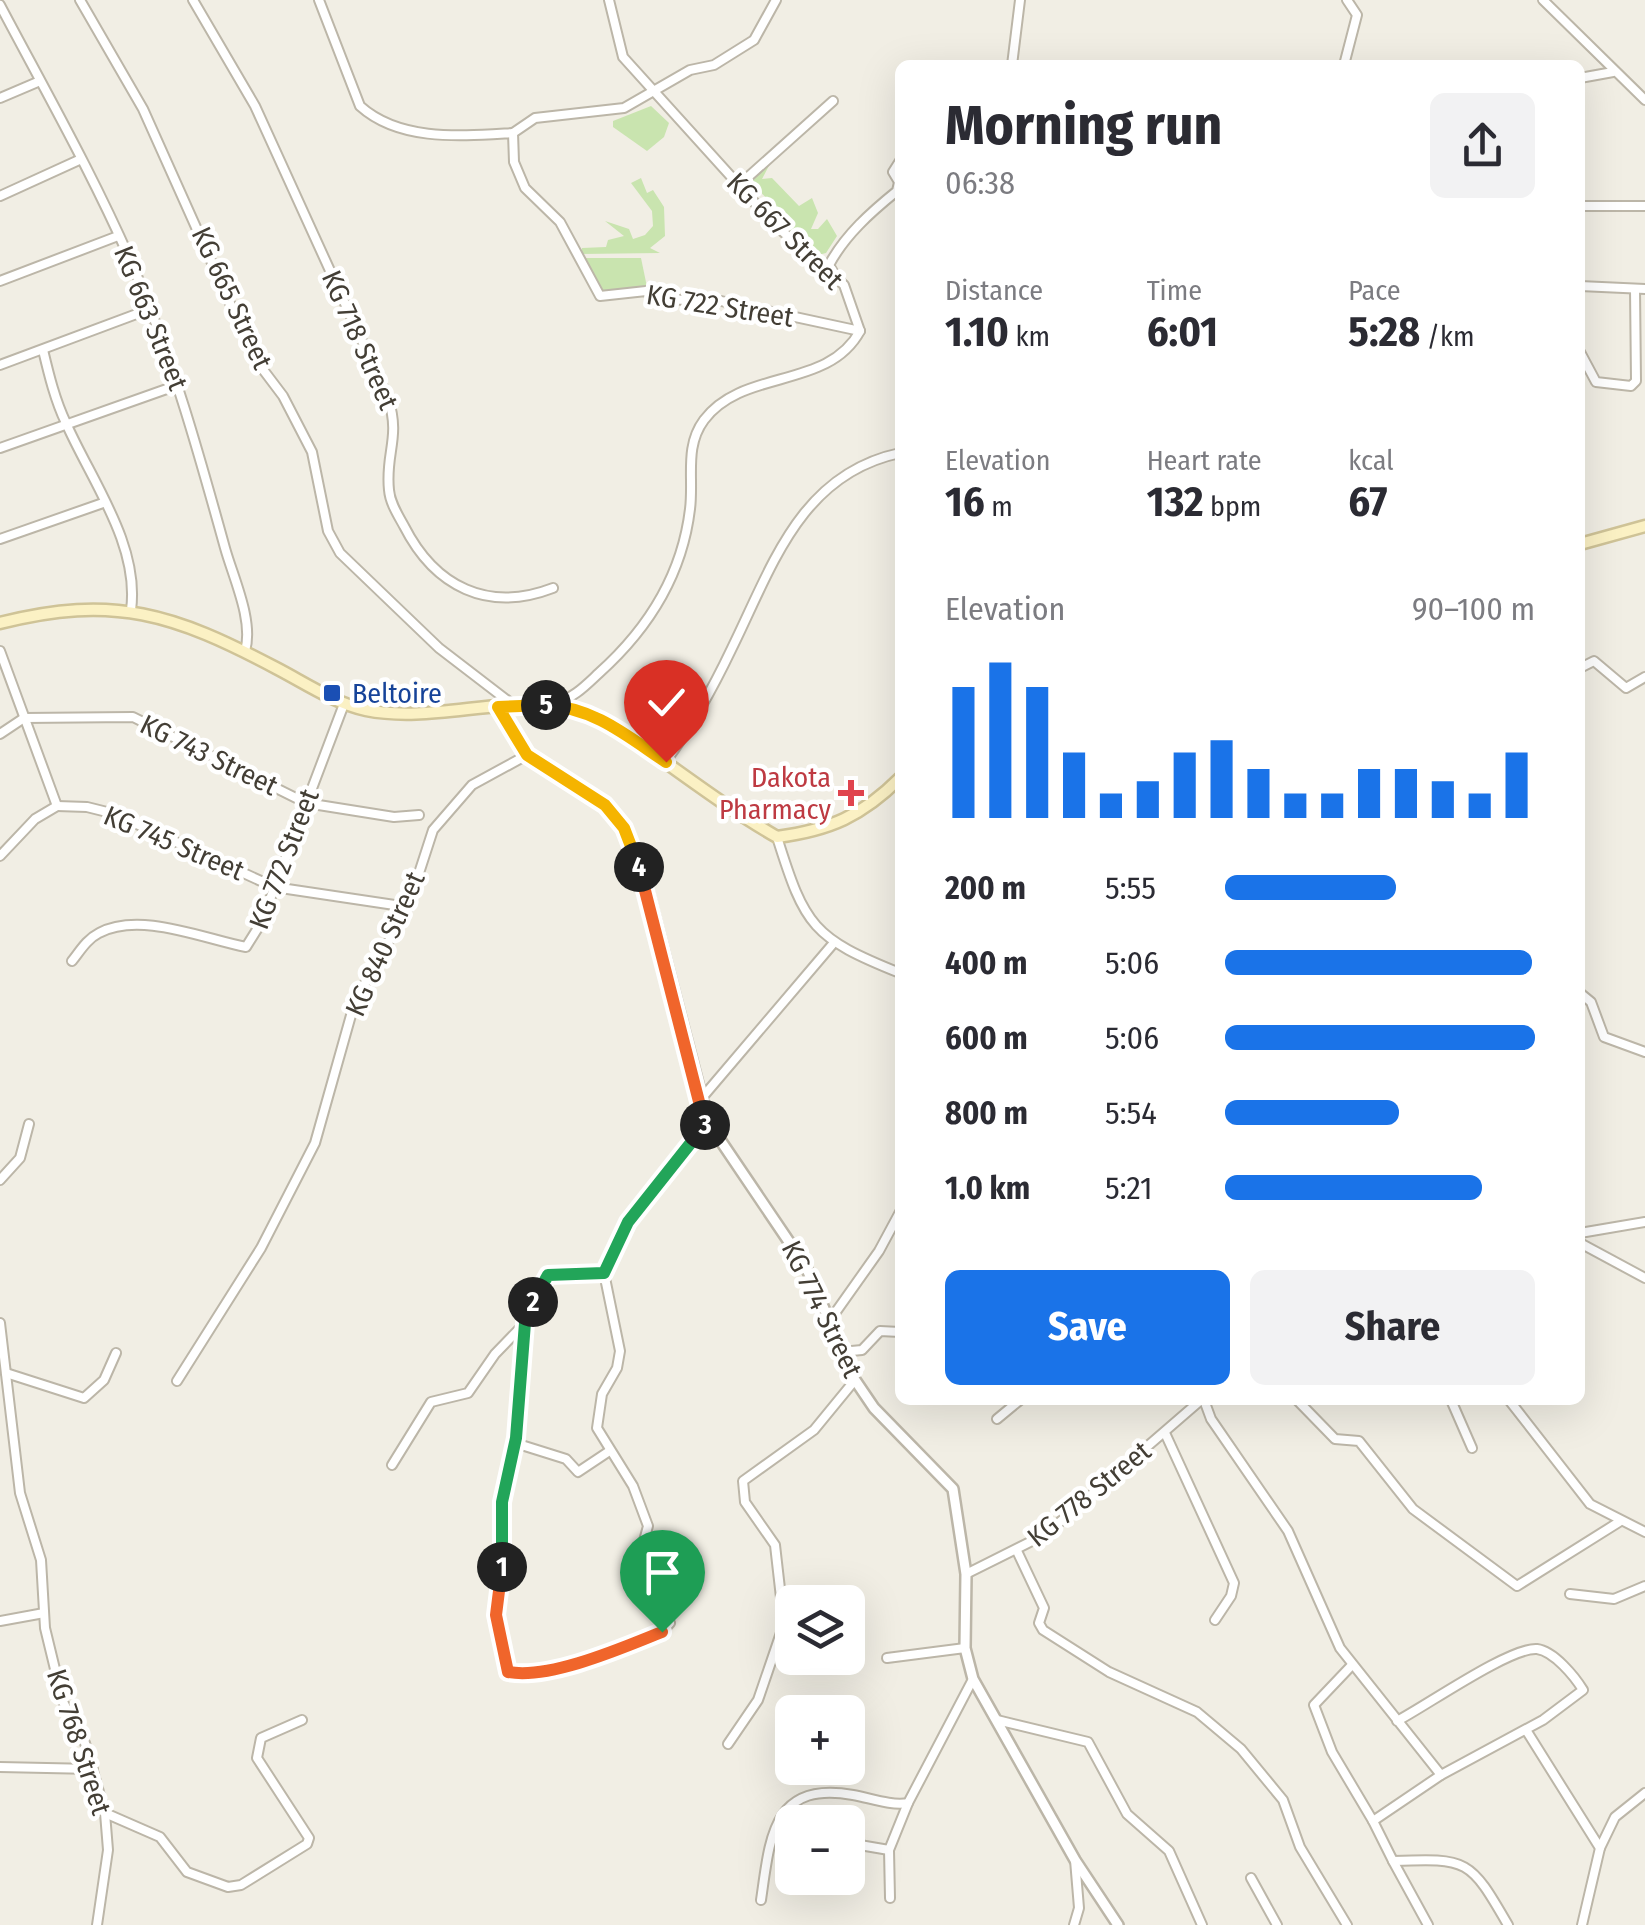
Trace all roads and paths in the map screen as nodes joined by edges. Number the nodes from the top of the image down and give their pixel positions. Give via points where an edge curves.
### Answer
1 (80, 0) edge
2 (194, 0) edge
3 (319, 0) edge
4 (609, 0) edge
5 (776, 0) edge
6 (1020, 0) edge
7 (1347, 0) edge
8 (1543, 0) edge
9 (0, 5) edge
10 (1013, 60) edge
11 (1345, 60) edge
12 (1614, 72) junction
13 (1585, 77) edge
14 (40, 81) junction
15 (653, 93) junction
16 (0, 98) edge
17 (833, 100) dead end
18 (1645, 100) edge
19 (513, 133) junction
20 (79, 160) junction
21 (738, 186) junction
22 (895, 193) edge
23 (0, 196) edge
24 (1585, 206) edge
25 (1645, 206) edge
26 (118, 236) junction
27 (0, 281) edge
28 (844, 285) junction
29 (1585, 286) edge
30 (1640, 289) edge
31 (150, 309) junction
32 (860, 331) junction
33 (42, 350) junction
34 (1585, 361) edge
35 (0, 364) edge
36 (178, 385) junction
37 (66, 426) junction
38 (0, 448) edge
39 (895, 455) edge
40 (103, 503) junction
41 (1645, 526) edge
42 (0, 539) edge
43 (1585, 543) edge
44 (552, 588) dead end
45 (132, 610) junction
46 (0, 622) edge
47 (0, 651) edge
48 (245, 651) junction
49 (1585, 666) edge
50 (1645, 677) edge
51 (344, 704) junction
52 (551, 705) junction
53 (498, 707) junction
54 (515, 707) junction
55 (24, 718) junction
56 (0, 734) edge
57 (527, 755) junction
58 (666, 762) junction
59 (895, 783) edge
60 (306, 802) junction
61 (57, 806) junction
62 (419, 815) dead end
63 (777, 837) junction
64 (0, 856) edge
65 (274, 887) junction
66 (408, 908) junction
67 (832, 944) junction
68 (72, 961) dead end
69 (895, 972) edge
70 (1585, 998) edge
71 (1645, 1052) edge
72 (701, 1099) junction
73 (708, 1122) junction
74 (29, 1124) dead end
75 (0, 1180) edge
76 (895, 1221) edge
77 (1645, 1222) edge
78 (1585, 1232) edge
79 (1585, 1246) edge
80 (604, 1273) junction
81 (1645, 1278) edge
82 (0, 1323) edge
83 (525, 1323) junction
84 (828, 1323) junction
85 (895, 1332) edge
86 (841, 1352) junction
87 (116, 1354) dead end
88 (6, 1372) junction
89 (855, 1380) junction
90 (177, 1381) dead end
91 (1014, 1405) edge
92 (1197, 1405) edge
93 (1205, 1405) edge
94 (1301, 1405) edge
95 (1453, 1405) edge
96 (1513, 1405) edge
97 (998, 1419) dead end
98 (1165, 1433) junction
99 (515, 1443) junction
100 (1472, 1448) dead end
101 (608, 1452) junction
102 (392, 1464) dead end
103 (1618, 1522) junction
104 (1645, 1532) edge
105 (1017, 1550) junction
106 (966, 1574) junction
107 (1645, 1586) edge
108 (1570, 1594) dead end
109 (44, 1613) junction
110 (1216, 1620) dead end
111 (0, 1622) edge
112 (966, 1648) junction
113 (887, 1658) dead end
114 (1352, 1665) junction
115 (974, 1679) junction
116 (302, 1720) dead end
117 (996, 1720) junction
118 (1397, 1721) junction
119 (1526, 1730) junction
120 (728, 1744) dead end
121 (0, 1768) edge
122 (93, 1770) junction
123 (1441, 1775) junction
124 (1645, 1793) edge
125 (908, 1802) junction
126 (105, 1813) junction
127 (1373, 1820) junction
128 (865, 1846) edge
129 (1600, 1848) junction
130 (888, 1850) junction
131 (1075, 1860) junction
132 (1393, 1861) junction
133 (1251, 1878) dead end
134 (890, 1898) dead end
135 (762, 1900) dead end
136 (1584, 1921) edge
137 (97, 1925) edge
138 (1074, 1925) edge
139 (1118, 1925) edge
140 (1202, 1925) edge
141 (1277, 1925) edge
142 (1348, 1925) edge
143 (1428, 1925) edge
144 (1508, 1925) edge
145 (1592, 1925) edge

1 - 54 street, KG 665 Street via 144,109 255,359 312,452 328,531 340,552 439,648
2 - 44 street, KG 718 Street via 255,106 388,398 396,429 388,488 412,541 440,576 470,593 509,599
3 - 19 street via 360,106 374,118 400,130
4 - 15 street, KG 667 Street via 623,57
5 - 15 street via 754,40 737,53
6 - 10 street
7 - 11 street via 1358,15
8 - 12 street
9 - 14 street, KG 663 Street
12 - 13 street
12 - 18 street
14 - 16 street
14 - 20 street, KG 663 Street
15 - 19 street via 624,108 535,118
15 - 21 street, KG 667 Street
17 - 21 street
19 - 32 street, KG 722 Street via 514,162 525,188 560,222 600,296 646,292 656,299 721,302
20 - 23 street
20 - 26 street, KG 663 Street
21 - 28 street, KG 667 Street
22 - 28 street via 840,245 829,265
24 - 25 street
26 - 27 street
26 - 31 street, KG 663 Street
28 - 32 street, KG 667 Street
29 - 30 street
30 - 34 street via 1636,381 1596,382
31 - 33 street
31 - 36 street, KG 663 Street
32 - 52 street via 836,359 741,392 703,421 692,443 686,528 664,596 615,659 575,695
33 - 35 street
33 - 37 street
36 - 37 street
36 - 48 street, KG 663 Street via 248,634
37 - 38 street
37 - 40 street
39 - 58 street via 847,472 805,510 780,545 690,729
40 - 42 street
40 - 45 street via 125,555
41 - 43 main road
45 - 46 main road via 68,608
45 - 48 main road
47 - 55 street
48 - 51 main road
49 - 50 street via 1594,661 1626,688
51 - 53 main road via 394,713
51 - 60 street, KG 772 Street
52 - 54 main road
52 - 58 main road via 610,723
53 - 54 main road
53 - 57 street, KG 774 Street
55 - 56 street
55 - 60 street, KG 743 Street via 133,717
55 - 61 street
57 - 66 street, KG 840 Street via 472,785 450,806 434,830
57 - 72 street, KG 774 Street via 605,805 624,828 646,884
58 - 63 main road
59 - 63 main road via 850,818
60 - 62 street, KG 743 Street
60 - 65 street, KG 772 Street
61 - 64 street
61 - 65 street, KG 745 Street via 115,814
63 - 67 street via 794,894
65 - 66 street, KG 745 Street
65 - 68 street, KG 772 Street via 246,947 124,926 92,937
66 - 90 street, KG 840 Street via 356,1001 315,1143 261,1248
67 - 69 street
67 - 72 street
70 - 71 street via 1604,1037
72 - 73 street, KG 774 Street
73 - 80 street via 628,1222
73 - 84 street, KG 774 Street via 806,1267
74 - 75 street via 20,1158
76 - 84 street
77 - 78 street
79 - 81 street
80 - 83 street via 548,1275
80 - 101 street via 620,1351 596,1416
82 - 88 street, KG 768 Street
83 - 99 street
83 - 102 street via 468,1393 423,1410
84 - 86 street, KG 774 Street
85 - 86 street via 880,1331 862,1350
86 - 89 street, KG 774 Street
87 - 88 street via 104,1380 84,1398
88 - 109 street, KG 768 Street via 20,1493 41,1560
89 - 106 street, KG 774 Street via 953,1488
89 - 120 street via 814,1430 743,1481 745,1502 775,1546 784,1624 758,1700
91 - 97 street
92 - 98 street, KG 778 Street
93 - 114 street via 1288,1532 1329,1630
94 - 103 street via 1335,1439 1358,1441 1413,1510 1517,1586
95 - 100 street
96 - 103 street via 1590,1504
98 - 105 street, KG 778 Street via 1046,1534
98 - 110 street via 1234,1583
99 - 101 street via 566,1459 578,1472
99 - 101 street via 502,1502 496,1615 508,1672 599,1656 668,1626 636,1570 647,1541 642,1504
103 - 104 street
105 - 106 street, KG 778 Street
105 - 142 street via 1044,1608 1043,1630 1109,1672 1197,1712 1268,1779
106 - 112 street, KG 774 Street
107 - 108 street via 1614,1599
109 - 111 street
109 - 122 street, KG 768 Street via 62,1702
112 - 113 street
112 - 115 street, KG 774 Street
114 - 118 street
114 - 127 street via 1314,1705 1332,1752
115 - 117 street, KG 774 Street
115 - 125 street
116 - 126 street via 261,1738 257,1758 310,1838 241,1885 187,1872 160,1837
117 - 131 street, KG 774 Street
117 - 140 street via 1088,1742 1127,1814 1169,1851
118 - 119 street via 1517,1654 1541,1650 1584,1690
118 - 123 street
119 - 123 street
119 - 129 street
121 - 122 street
122 - 126 street, KG 768 Street
123 - 127 street
124 - 129 street via 1621,1810
125 - 130 street
125 - 135 street via 827,1792 793,1803 776,1817
126 - 137 street, KG 768 Street via 108,1850
127 - 132 street
128 - 130 street
129 - 136 street
130 - 134 street
131 - 138 street
131 - 139 street, KG 774 Street
132 - 143 street
132 - 144 street via 1462,1862
133 - 141 street
136 - 145 street

